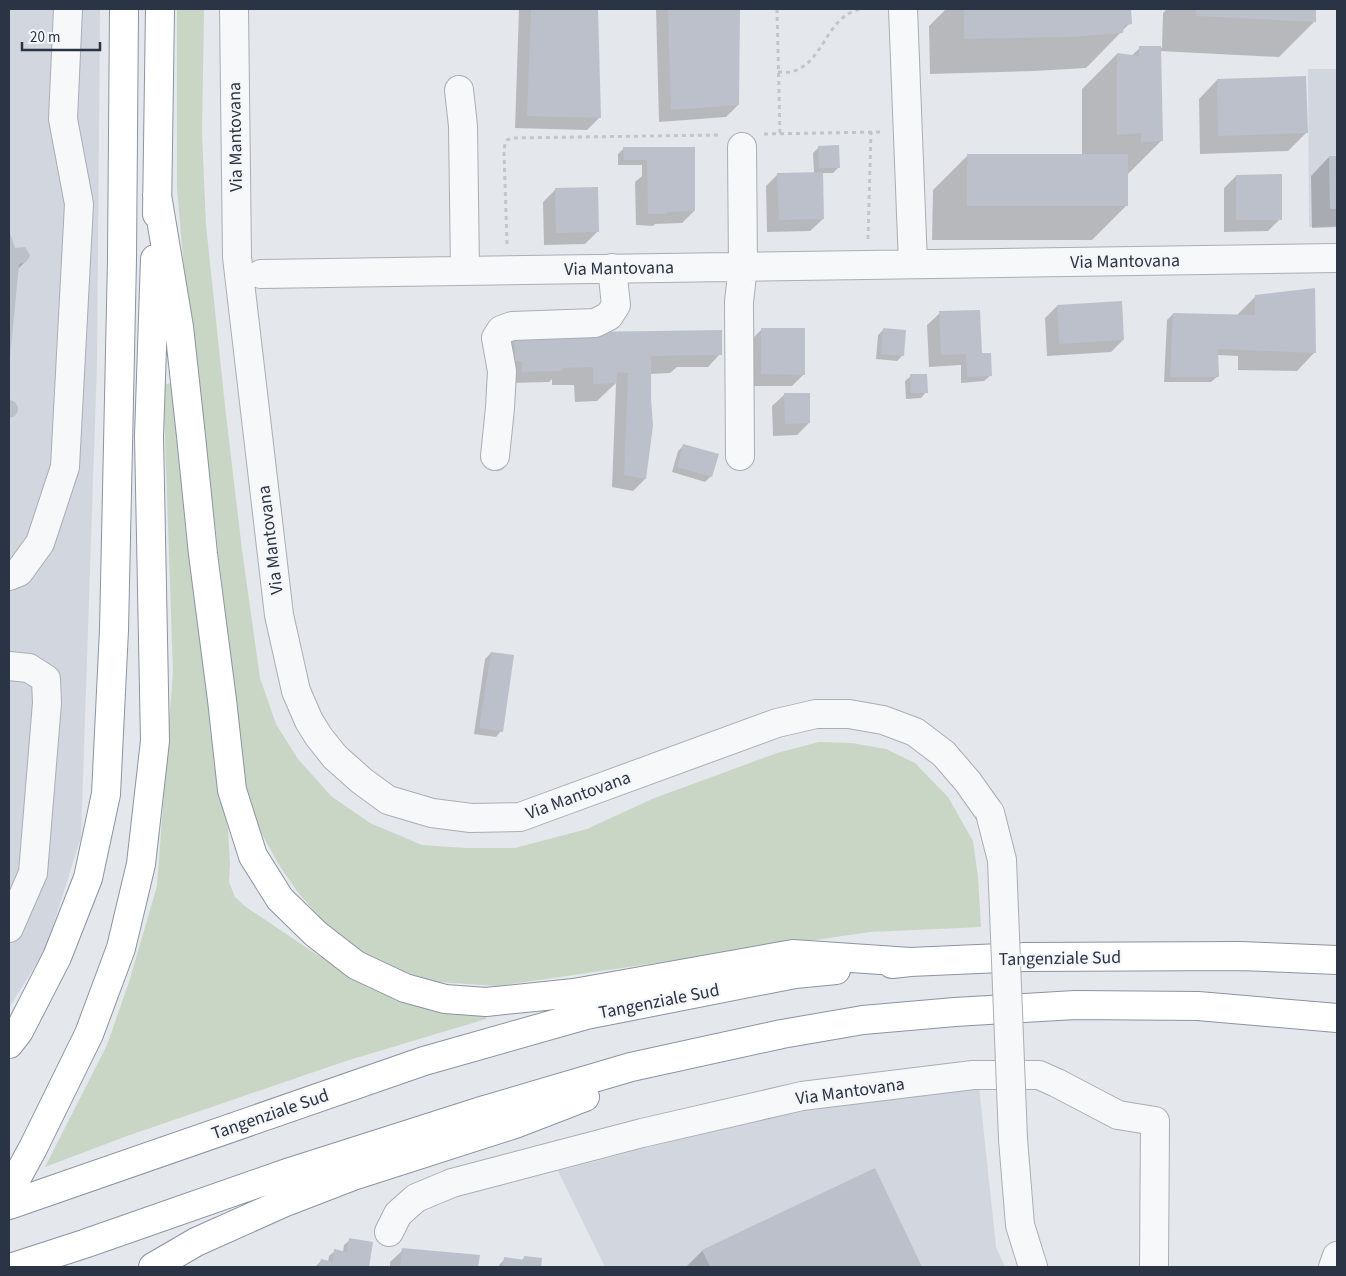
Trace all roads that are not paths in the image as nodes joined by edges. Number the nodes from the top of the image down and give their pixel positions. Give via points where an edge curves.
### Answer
1 (68, 9) edge
2 (124, 9) edge
3 (160, 9) edge
4 (234, 9) edge
5 (903, 9) edge
6 (459, 90) dead end
7 (741, 138) road end
8 (158, 195) junction
9 (1337, 258) edge
10 (912, 264) junction
11 (743, 266) junction
12 (612, 268) junction
13 (465, 270) junction
14 (261, 274) dead end
15 (495, 456) dead end
16 (740, 456) dead end
17 (9, 576) edge
18 (9, 666) edge
19 (9, 928) edge
20 (1337, 960) edge
21 (910, 962) junction
22 (1337, 1018) edge
23 (9, 1044) edge
24 (714, 1048) junction
25 (9, 1192) edge
26 (9, 1206) edge
27 (389, 1232) dead end
28 (1337, 1256) edge
29 (13, 1267) edge
30 (153, 1267) edge
31 (1033, 1267) edge
32 (1154, 1267) edge
33 (1334, 1267) edge

1 - 17 street via 63,119 79,204 65,467 40,543 20,572
2 - 23 highway via 114,630 106,794 85,887 57,958
3 - 8 highway
4 - 31 street, Via Mantovana, bridge via 237,257 279,616 296,691 319,737 335,757 388,800 432,813 471,818 520,817 777,723 816,714 849,714 883,720 915,732 944,754 990,814 1002,860 1013,1139 1020,1225
5 - 10 street
6 - 13 street via 463,126
7 - 11 street
8 - 21 highway via 180,337 232,790 254,856 280,898 316,934 356,965 405,988 445,999 486,1002 574,993 793,954
8 - 25 highway via 149,436 155,741 141,864 121,948 89,1034
9 - 10 street, Via Mantovana
10 - 11 street, Via Mantovana
11 - 12 street, Via Mantovana
11 - 16 street via 739,302
12 - 13 street, Via Mantovana
12 - 15 street via 616,305 609,316 595,323 512,326 501,330 496,338 502,371
13 - 14 street, Via Mantovana
18 - 19 street via 29,668 46,679 47,703 33,873
20 - 21 highway, Tangenziale Sud via 1220,956 1025,957
21 - 26 highway, Tangenziale Sud via 795,974 586,1015 424,1060
22 - 24 highway via 1198,1006 1075,1005 863,1020
24 - 29 highway via 631,1067 478,1112 290,1172
24 - 30 highway via 515,1124 353,1176 283,1203 196,1242
27 - 32 street, Via Mantovana via 398,1214 416,1198 452,1183 642,1133 802,1096 973,1075 1039,1075 1118,1114 1154,1121
28 - 33 street

